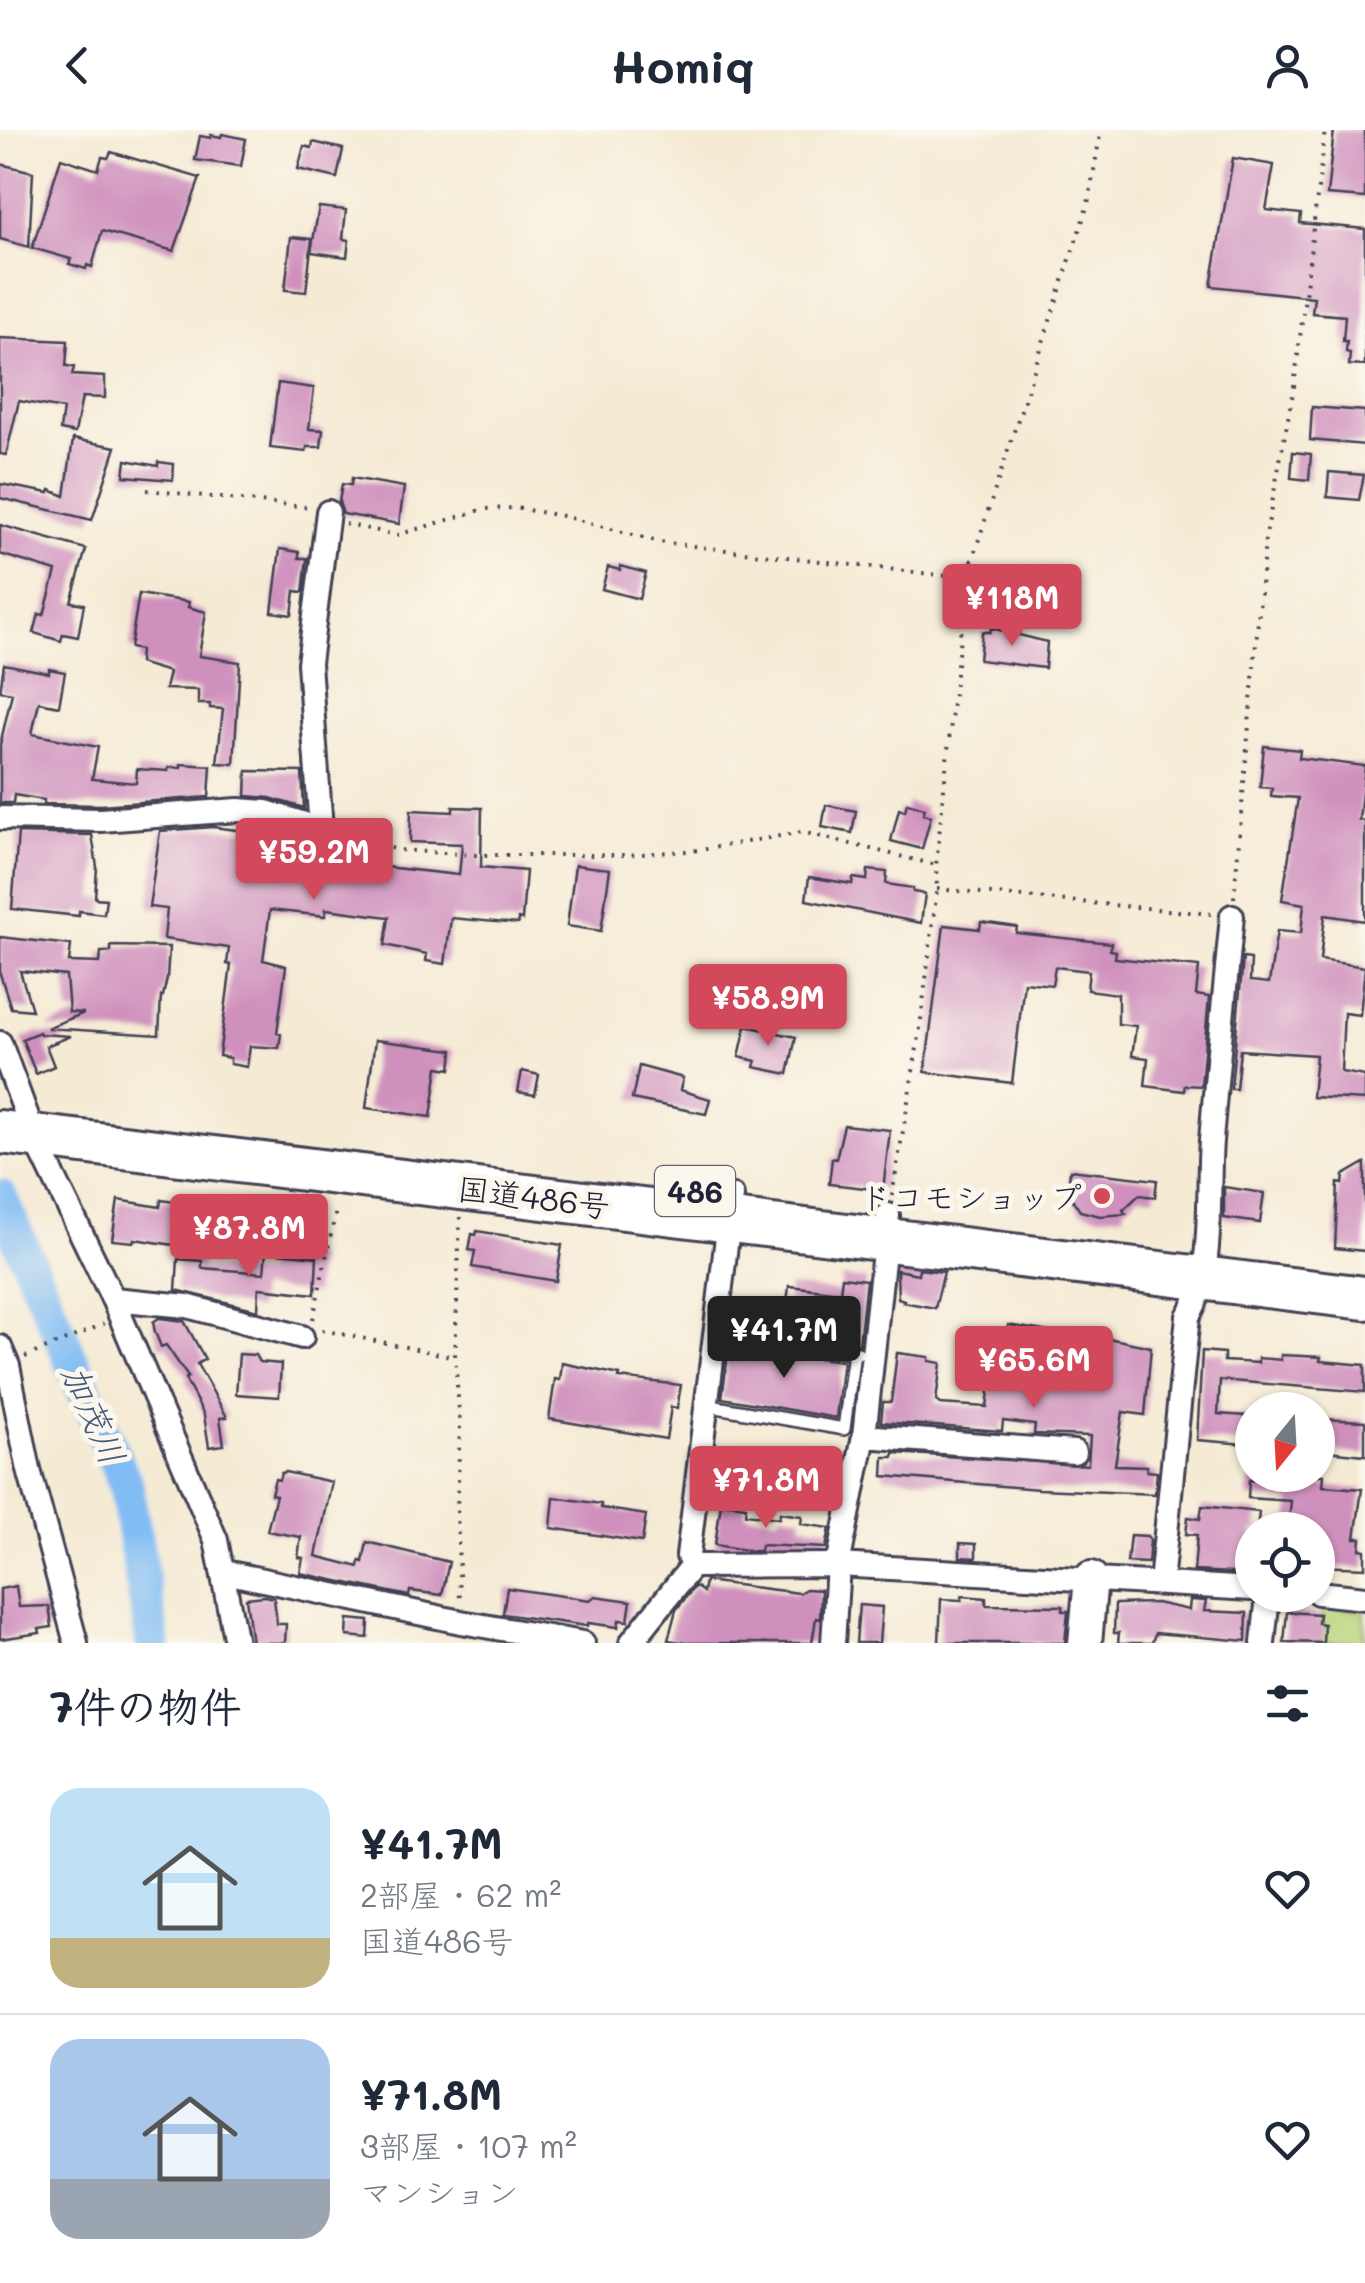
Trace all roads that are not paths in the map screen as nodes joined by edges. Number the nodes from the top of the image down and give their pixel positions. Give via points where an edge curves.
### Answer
1 (328, 512) road end
2 (0, 818) edge
3 (1232, 916) road end
4 (0, 1044) edge
5 (15, 1122) edge
6 (730, 1208) junction
7 (888, 1227) junction
8 (1203, 1266) junction
9 (1365, 1271) edge
10 (1365, 1298) edge
11 (113, 1299) junction
12 (714, 1334) junction
13 (302, 1336) dead end
14 (10, 1353) edge
15 (864, 1354) junction
16 (705, 1405) junction
17 (11, 1434) edge
18 (864, 1436) junction
19 (1074, 1452) dead end
20 (838, 1565) junction
21 (692, 1566) junction
22 (225, 1572) junction
23 (1091, 1578) junction
24 (1162, 1583) junction
25 (1235, 1587) edge
26 (1335, 1595) edge
27 (1365, 1598) edge
28 (1266, 1612) edge
29 (461, 1632) edge
30 (76, 1643) edge
31 (236, 1643) edge
32 (582, 1643) edge
33 (632, 1643) edge
34 (833, 1643) edge
35 (1085, 1643) edge
36 (1263, 1643) edge

1 - 2 street via 309,663 321,829 238,810 101,820
3 - 8 street
4 - 5 street
5 - 6 highway, 国道486号 / 486
5 - 6 highway, 国道486号 / 486 via 344,1175
5 - 11 street
6 - 7 highway, 国道486号 / 486
6 - 12 street
7 - 8 highway, 国道486号 / 486
7 - 15 street
8 - 9 highway, 国道486号 / 486
8 - 10 highway, 国道486号 / 486
8 - 24 street via 1198,1302 1188,1316
11 - 13 street via 187,1306
11 - 22 street
12 - 15 lane
12 - 16 street
14 - 17 street
15 - 16 lane via 844,1428
15 - 18 street
16 - 21 street
17 - 30 street
18 - 19 street
18 - 20 street
20 - 21 street
20 - 23 street
20 - 34 street
21 - 33 street
22 - 29 street
22 - 31 street
23 - 24 street
23 - 35 street
24 - 25 street
26 - 27 street
28 - 36 street
29 - 32 street

